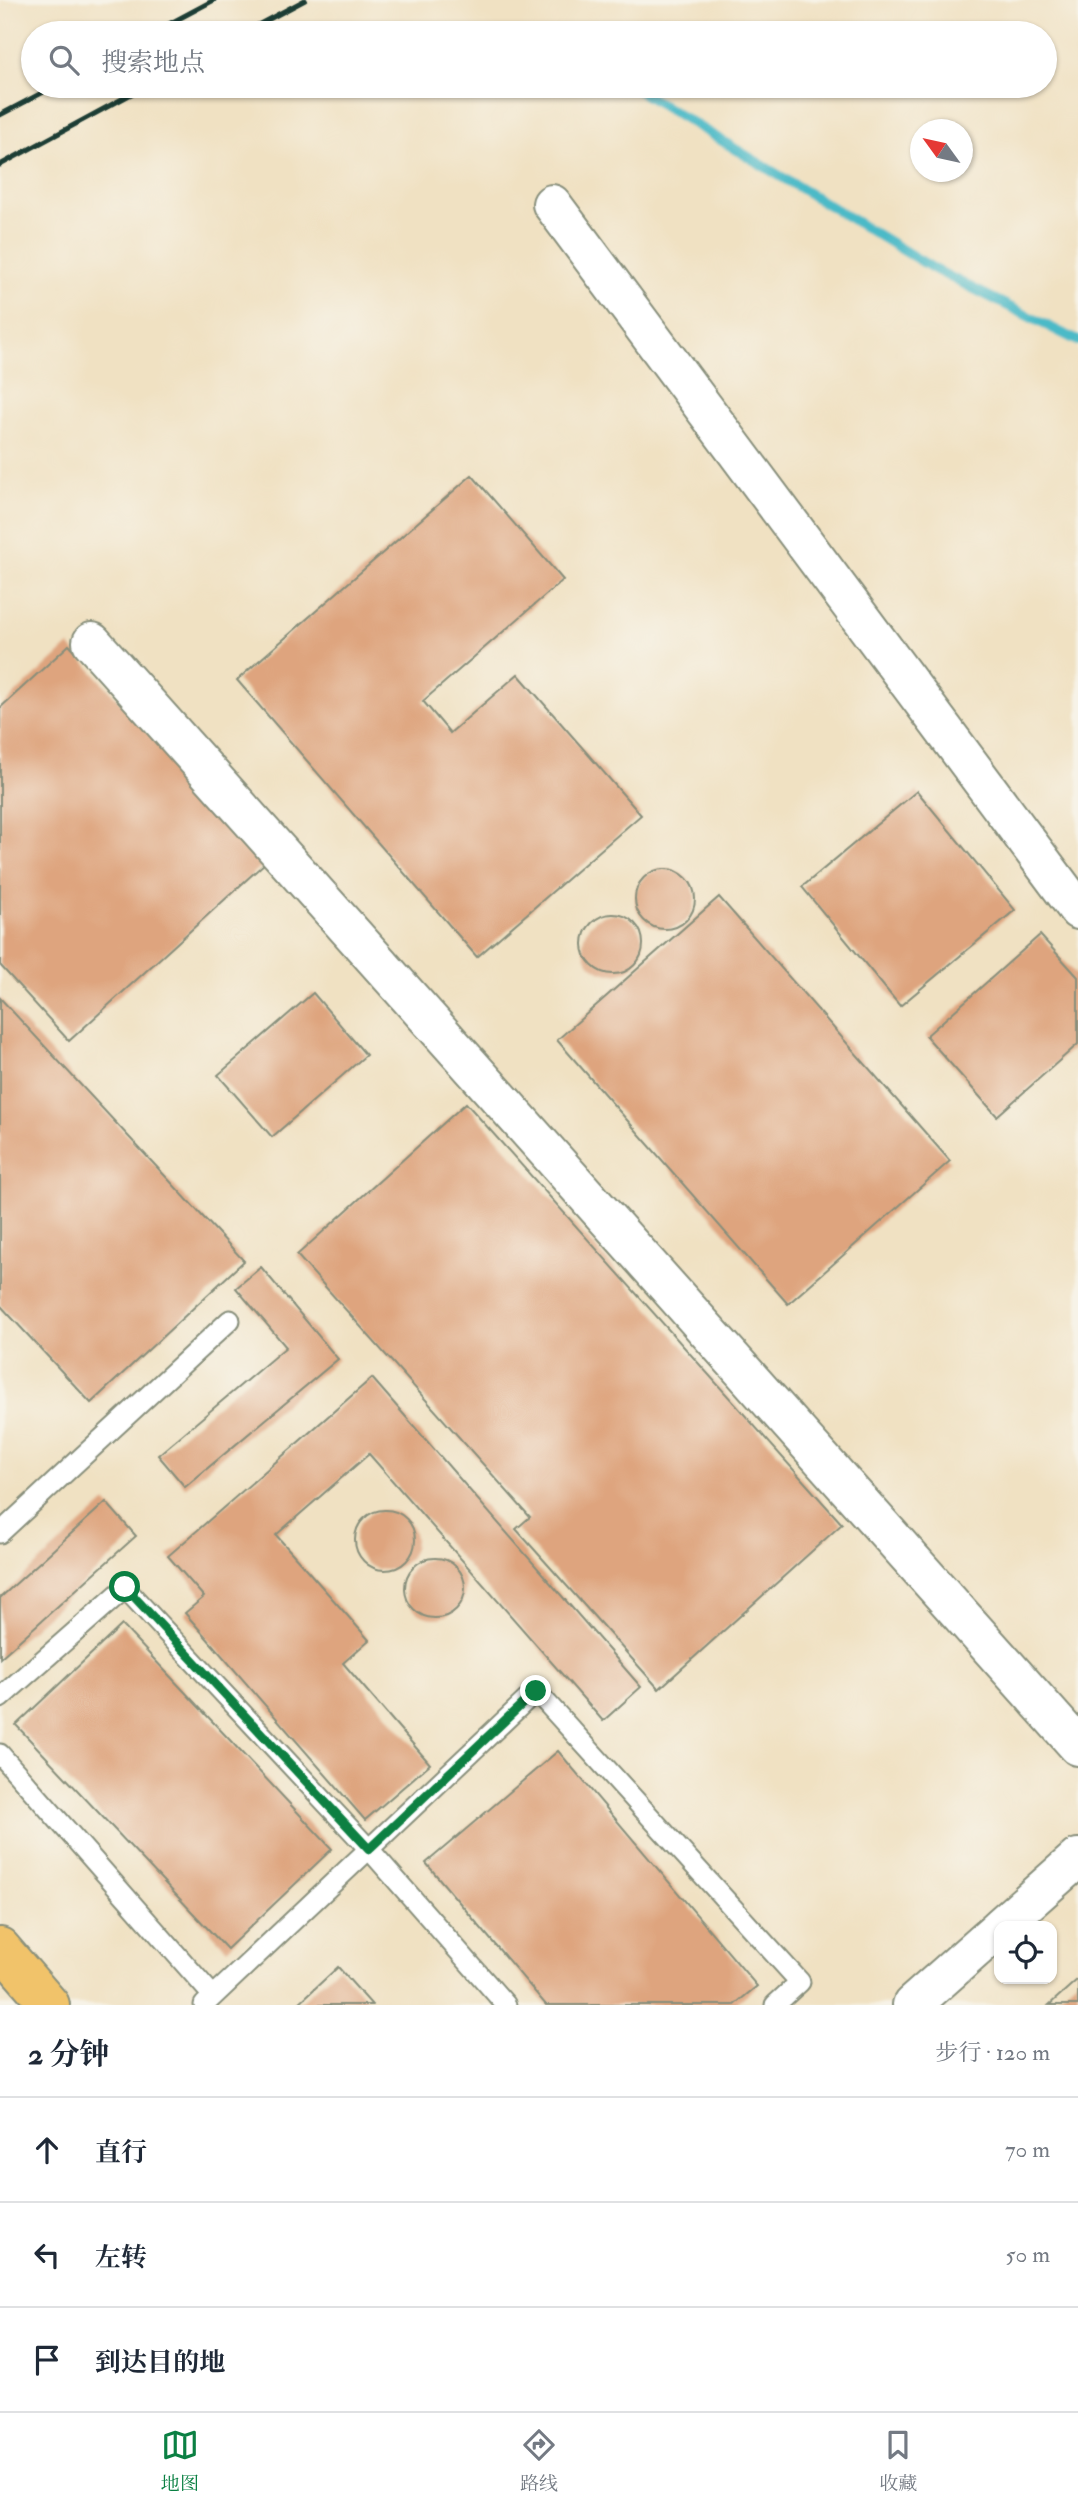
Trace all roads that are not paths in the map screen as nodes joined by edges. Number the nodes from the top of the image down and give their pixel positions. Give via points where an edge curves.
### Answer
1 (552, 204) dead end
2 (92, 642) dead end
3 (1078, 910) edge
4 (230, 1320) dead end
5 (0, 1533) edge
6 (0, 1698) edge
7 (1078, 1746) edge
8 (0, 1754) edge
9 (369, 1849) junction
10 (1078, 1858) edge
11 (1007, 1921) edge
12 (994, 1932) edge
13 (0, 1947) edge
14 (209, 2001) edge
15 (50, 2005) edge
16 (506, 2005) edge
17 (775, 2005) edge
18 (913, 2005) edge

1 - 3 street
2 - 7 street
4 - 5 lane
6 - 9 lane via 125,1587
8 - 14 lane
9 - 14 lane
9 - 16 lane
9 - 17 lane via 536,1691 800,1982
10 - 11 street
12 - 18 street
13 - 15 main road

